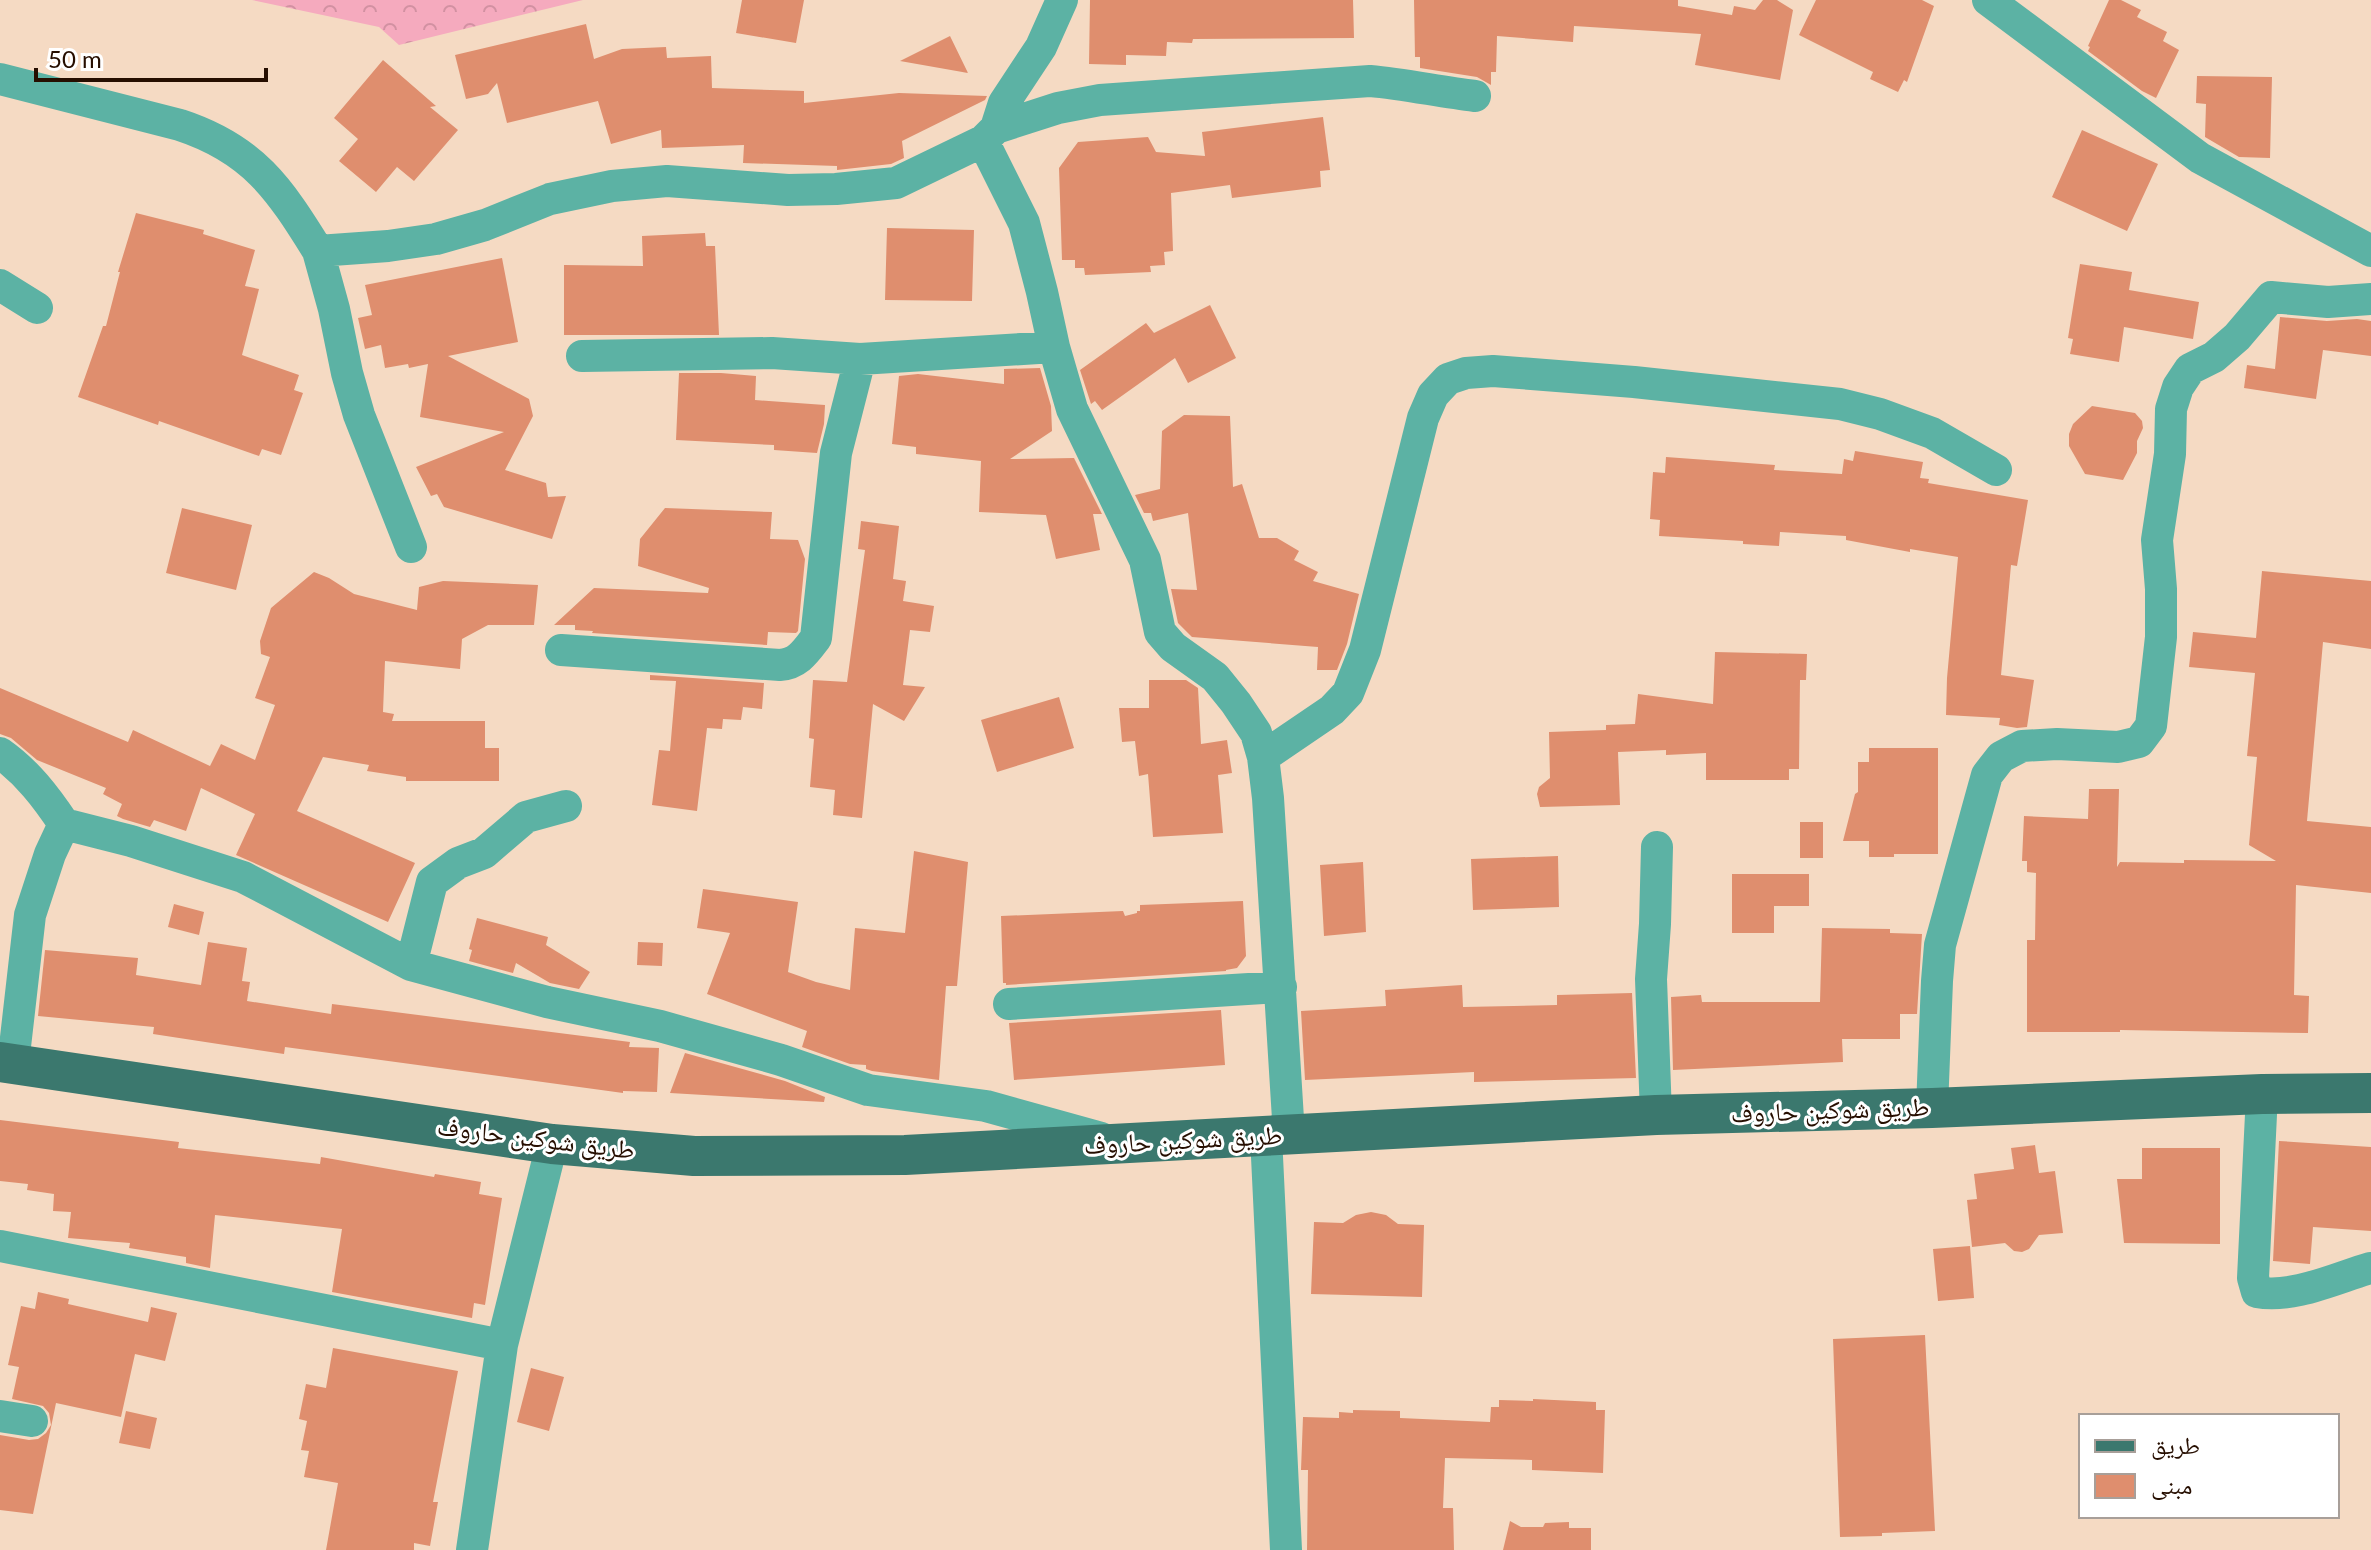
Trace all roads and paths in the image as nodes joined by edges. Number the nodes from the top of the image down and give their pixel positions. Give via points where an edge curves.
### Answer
1 (1062, 0) edge
2 (1988, 0) edge
3 (0, 79) edge
4 (1475, 96) dead end
5 (989, 134) junction
6 (318, 251) junction
7 (2371, 251) edge
8 (0, 285) edge
9 (2371, 299) edge
10 (37, 308) dead end
11 (1054, 347) junction
12 (582, 356) dead end
13 (860, 359) junction
14 (1996, 470) dead end
15 (411, 547) dead end
16 (561, 650) dead end
17 (0, 753) edge
18 (1263, 757) junction
19 (566, 806) dead end
20 (64, 824) junction
21 (1657, 847) dead end
22 (411, 965) junction
23 (1281, 987) junction
24 (1009, 1004) dead end
25 (6, 1063) edge
26 (2371, 1093) edge
27 (2262, 1094) junction
28 (1932, 1108) junction
29 (1656, 1115) junction
30 (1277, 1135) junction
31 (1116, 1143) junction
32 (552, 1144) junction
33 (0, 1246) edge
34 (2370, 1268) edge
35 (502, 1345) junction
36 (0, 1416) edge
37 (32, 1421) dead end
38 (472, 1550) edge
39 (1286, 1550) edge

1 - 5 street via 1041,47
2 - 7 street via 2200,158
3 - 6 street via 207,134 266,176
4 - 5 street via 1370,81 1100,100 1058,108
5 - 6 street via 896,183 788,190 667,181 612,186 550,199 436,239
5 - 11 street via 1024,223
6 - 15 street via 359,415
8 - 10 street
9 - 28 street via 2271,297 2237,337 2190,369 2178,387 2157,540 2161,637 2151,726 2139,742 2118,747 2022,746 2001,757 1987,775 1940,945
11 - 13 street
11 - 18 street via 1072,409 1145,560 1160,632 1215,677 1256,733
12 - 13 street via 772,353
13 - 16 street via 836,453 816,638 801,658 780,665
14 - 18 street via 1932,433 1840,404 1509,372 1448,379 1423,418 1365,650 1348,693
17 - 20 street via 43,793
18 - 23 street
19 - 22 street via 526,817 484,853 432,882
20 - 22 street via 243,877
20 - 25 street via 30,915
21 - 29 street via 1651,979
22 - 31 street via 660,1026 868,1090 986,1106
23 - 24 street
23 - 30 street
25 - 32 main road, طريق شوكين حاروف
26 - 27 main road, طريق شوكين حاروف
27 - 28 main road, طريق شوكين حاروف
27 - 34 street via 2253,1278 2257,1292 2286,1294
28 - 29 main road, طريق شوكين حاروف
29 - 30 main road, طريق شوكين حاروف
30 - 31 main road, طريق شوكين حاروف
30 - 39 street
31 - 32 main road, طريق شوكين حاروف via 905,1155 709,1156
32 - 35 street
33 - 35 street
35 - 38 street
36 - 37 street

